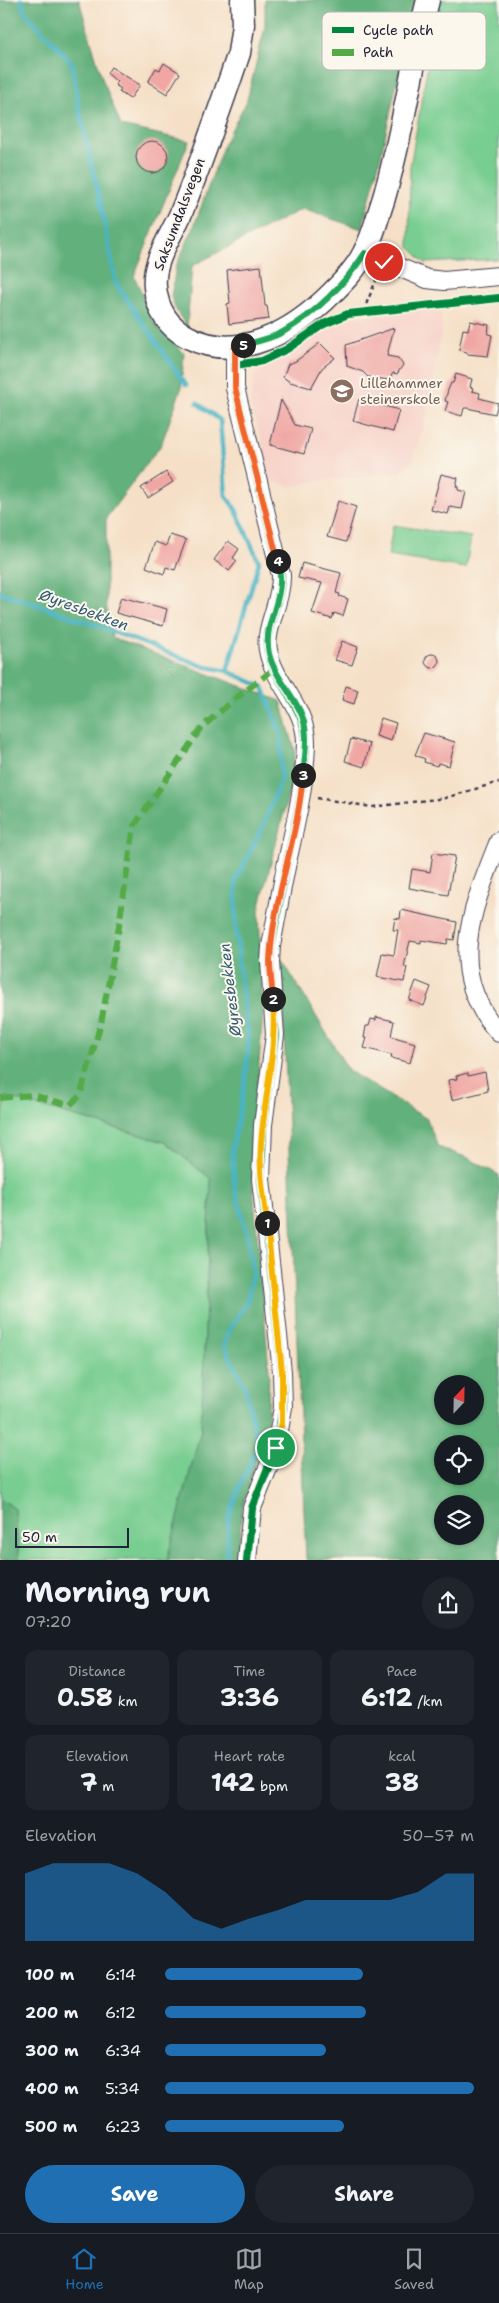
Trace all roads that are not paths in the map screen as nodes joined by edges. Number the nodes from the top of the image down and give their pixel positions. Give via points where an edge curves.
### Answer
1 (242, 0) edge
2 (413, 70) edge
3 (365, 253) junction
4 (499, 276) edge
5 (235, 347) junction
6 (499, 841) edge
7 (499, 1033) edge
8 (247, 1560) edge

1 - 5 main road, Saksumdalsvegen via 240,53 180,214 160,258 154,285 163,315 181,334 207,345
2 - 3 main road, Saksumdalsvegen via 389,182
3 - 4 street via 427,279 444,281
3 - 5 main road, Saksumdalsvegen via 349,276 303,320 266,340
5 - 8 street via 235,388 280,575 281,588 268,647 274,669 300,712 306,742 302,793 271,946 275,1035 261,1146 261,1179 282,1372 283,1414 276,1448 252,1508
6 - 7 street via 472,921 466,956 473,994 481,1011

